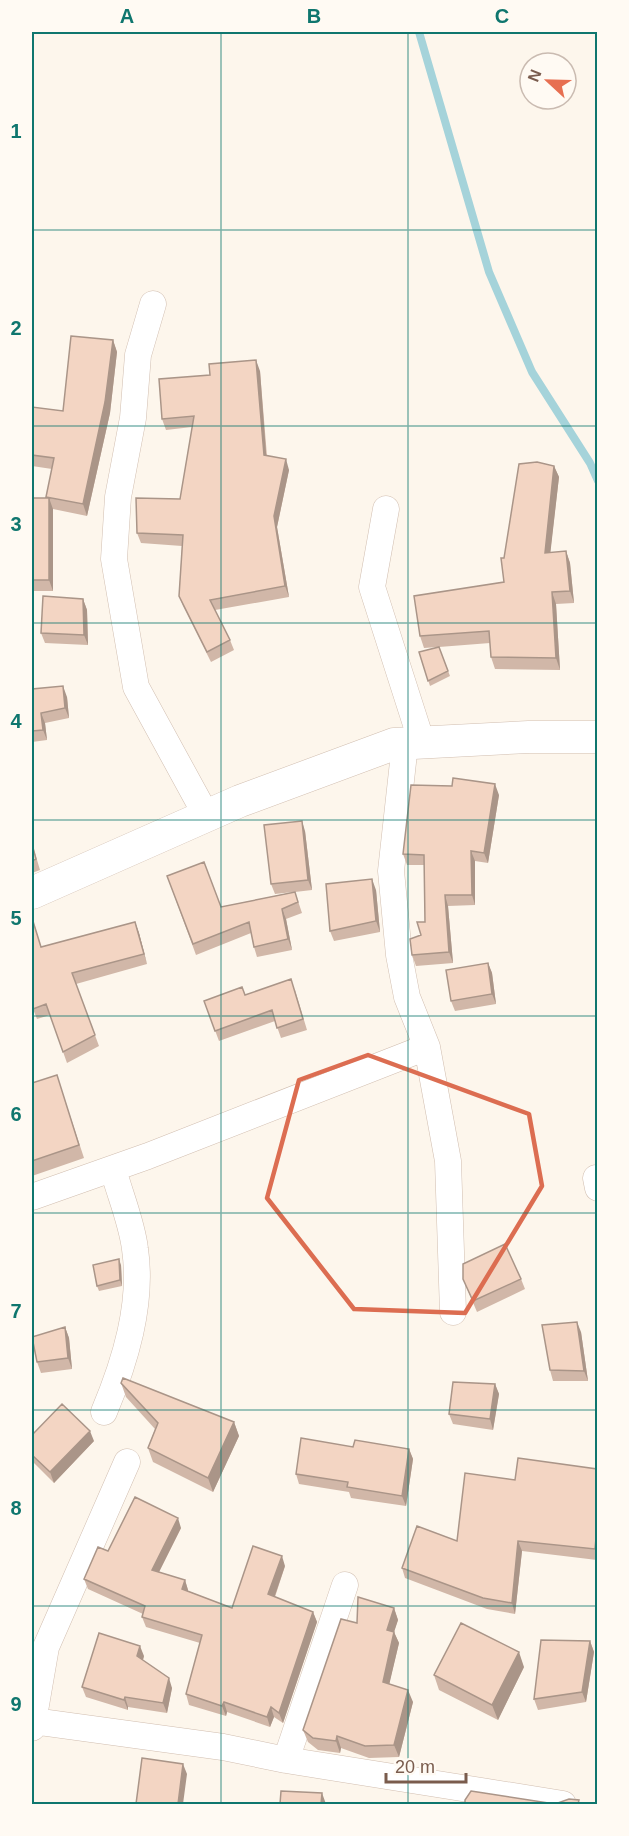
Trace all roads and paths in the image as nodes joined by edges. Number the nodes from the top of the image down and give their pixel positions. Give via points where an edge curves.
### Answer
1 (153, 304) dead end
2 (386, 509) dead end
3 (597, 738) edge
4 (414, 743) junction
5 (206, 815) junction
6 (32, 893) edge
7 (428, 1047) junction
8 (113, 1169) junction
9 (32, 1197) edge
10 (453, 1312) dead end
11 (104, 1412) dead end
12 (127, 1462) dead end
13 (345, 1585) dead end
14 (38, 1646) edge
15 (32, 1725) edge
16 (286, 1760) junction
17 (563, 1804) edge

1 - 5 street via 138,355 133,418 118,497 114,559 136,687
2 - 4 street via 372,587
3 - 4 street
4 - 5 street via 394,744
4 - 7 street via 391,871 407,997
5 - 6 street
7 - 8 street
7 - 10 street via 448,1161
8 - 9 street
8 - 11 street via 135,1249 138,1296 118,1379
12 - 14 street
13 - 16 street
14 - 15 street
15 - 16 street via 224,1747
16 - 17 street

